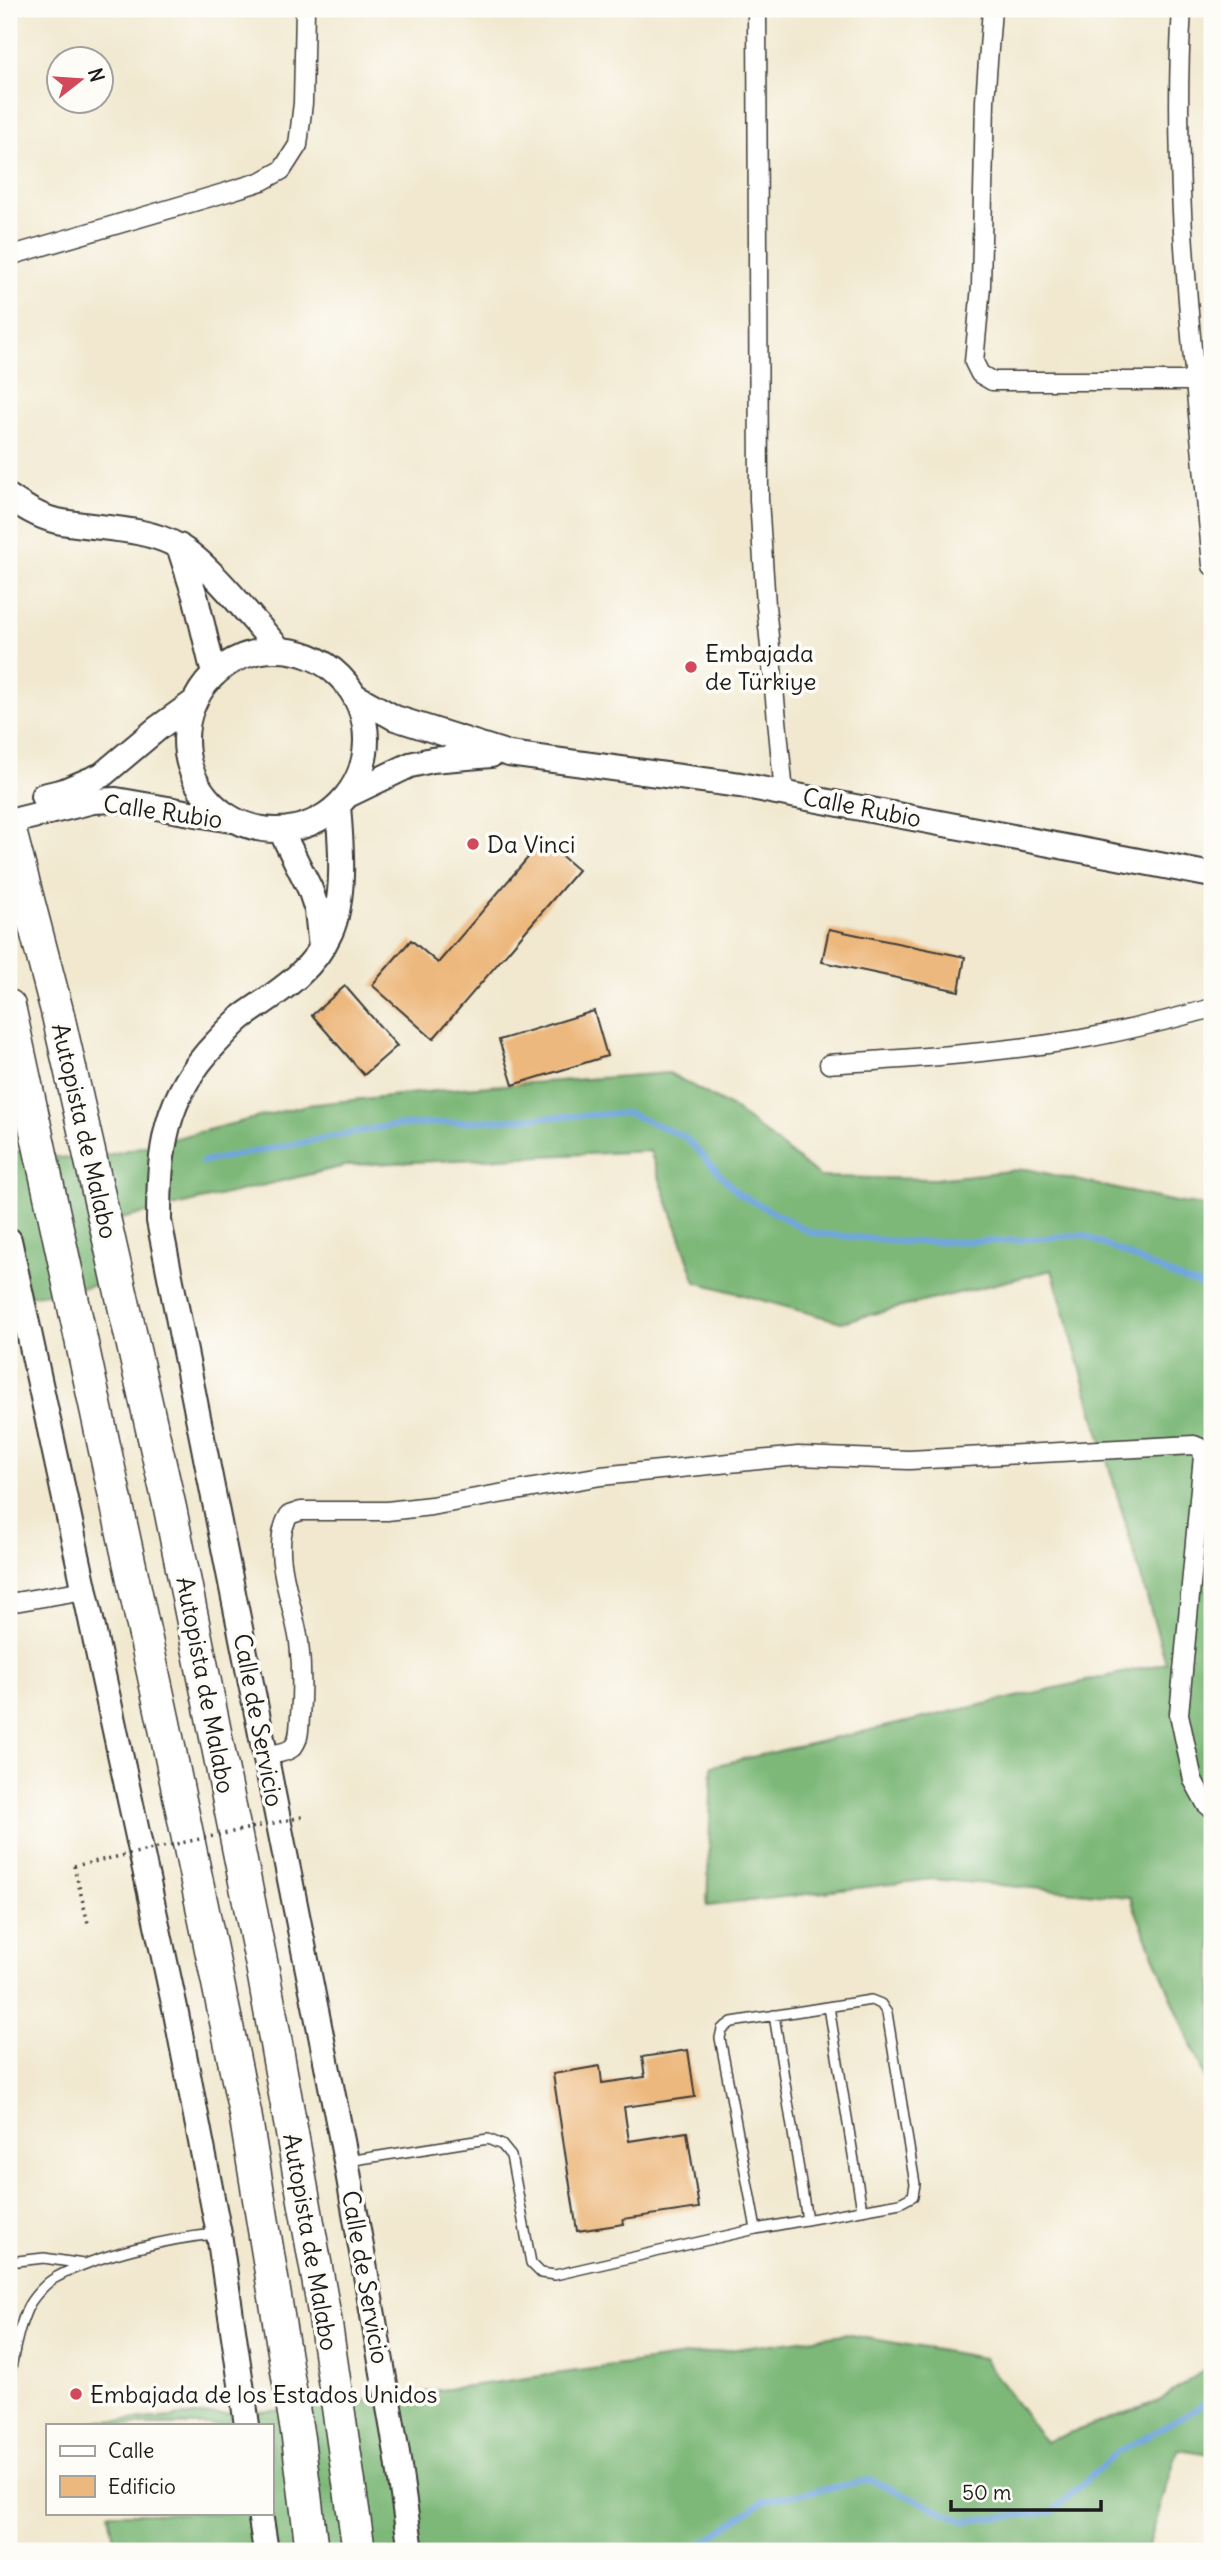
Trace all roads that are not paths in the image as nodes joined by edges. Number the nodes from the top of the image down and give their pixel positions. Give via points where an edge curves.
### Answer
1 (305, 9) edge
2 (757, 9) edge
3 (992, 9) edge
4 (1182, 9) edge
5 (9, 256) edge
6 (1196, 381) junction
7 (9, 497) edge
8 (179, 546) junction
9 (1212, 566) edge
10 (279, 649) junction
11 (214, 674) junction
12 (355, 696) junction
13 (194, 702) junction
14 (509, 754) junction
15 (784, 793) junction
16 (67, 798) junction
17 (343, 801) junction
18 (9, 805) edge
19 (235, 821) junction
20 (9, 824) edge
21 (281, 831) junction
22 (1212, 875) edge
23 (321, 948) junction
24 (9, 1006) edge
25 (1212, 1007) edge
26 (830, 1064) dead end
27 (9, 1240) edge
28 (85, 1590) junction
29 (9, 1603) edge
30 (266, 1756) junction
31 (1212, 1809) edge
32 (830, 2007) junction
33 (774, 2015) junction
34 (346, 2161) junction
35 (862, 2210) junction
36 (807, 2220) junction
37 (756, 2229) junction
38 (219, 2234) junction
39 (9, 2262) edge
40 (83, 2264) junction
41 (9, 2378) edge
42 (247, 2424) edge
43 (260, 2514) edge
44 (266, 2551) edge
45 (312, 2551) edge
46 (359, 2551) edge
47 (411, 2551) edge

1 - 5 street via 298,145 282,170 224,193
2 - 15 street via 759,500
3 - 6 street via 974,362 980,374 992,381
4 - 6 street via 1180,142
6 - 9 street
7 - 8 street via 54,520 145,535
8 - 10 street via 200,562
8 - 11 street
10 - 11 street via 233,660
10 - 12 street via 309,656 335,672
11 - 13 street
12 - 14 street, Calle Rubio via 404,722
12 - 17 street via 364,720 366,746 360,772
13 - 16 street, Calle Rubio
13 - 19 street via 186,729 187,756 196,782 212,804
14 - 15 street, Calle Rubio
14 - 17 street, Calle Rubio via 421,762
15 - 22 street, Calle Rubio
16 - 18 street, Calle Rubio
16 - 19 street, Calle Rubio via 116,800
16 - 20 street, Calle Rubio
17 - 21 street via 321,819
17 - 23 street, Calle de Servicio via 337,908
19 - 21 street
20 - 46 highway, Autopista de Malabo via 61,1024 173,1522 263,1971 325,2318
21 - 23 street via 317,910
23 - 30 street, Calle de Servicio via 288,985 239,1020 185,1082 166,1127 159,1172 159,1221
24 - 45 highway, Autopista de Malabo via 242,2099
25 - 26 street via 1081,1039 976,1053
27 - 28 street
28 - 29 street
28 - 38 street
30 - 31 street via 291,1749 299,1731 303,1686 281,1544 289,1515 431,1506 601,1476 798,1455 909,1460 1194,1445 1202,1456 1178,1714 1193,1780
30 - 34 street, Calle de Servicio
32 - 33 lane
32 - 35 lane
32 - 35 lane via 871,2000 887,2013 915,2183 913,2196 901,2203
33 - 36 lane
33 - 37 lane via 732,2022 722,2029 720,2038
34 - 37 lane via 488,2139 502,2145 511,2156 531,2263 541,2273 555,2275
34 - 47 street, Calle de Servicio
35 - 36 lane
36 - 37 lane
38 - 40 lane via 184,2236
38 - 42 street
39 - 40 lane via 44,2258
40 - 41 lane via 52,2279 30,2304
43 - 44 street

